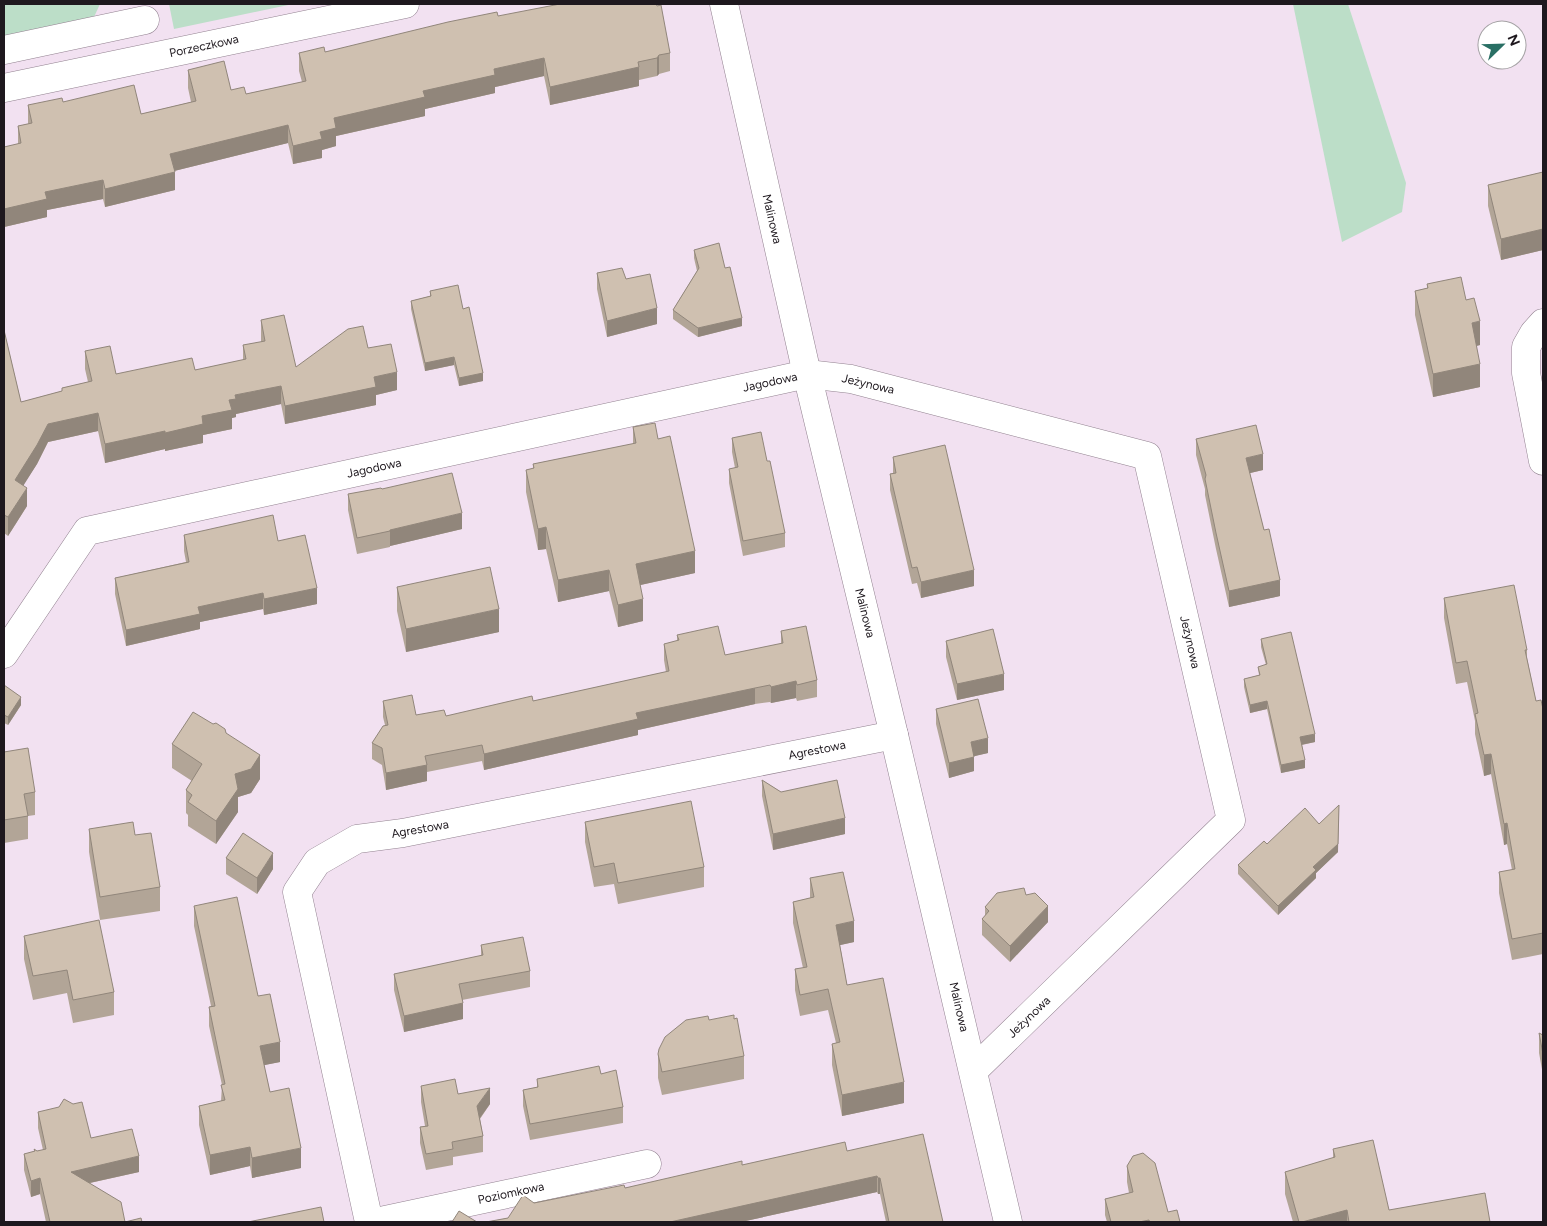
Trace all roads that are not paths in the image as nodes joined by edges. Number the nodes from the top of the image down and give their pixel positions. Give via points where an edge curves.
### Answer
1 (405, 4) edge
2 (724, 4) edge
3 (144, 20) dead end
4 (4, 50) edge
5 (4, 88) edge
6 (1543, 323) edge
7 (807, 374) junction
8 (1543, 461) edge
9 (4, 654) edge
10 (894, 735) junction
11 (974, 1070) junction
12 (647, 1164) dead end
13 (369, 1222) edge
14 (376, 1222) edge
15 (1008, 1222) edge

1 - 5 street, Porzeczkowa
2 - 7 street, Malinowa
3 - 4 street
6 - 8 street via 1526,347 1526,373
7 - 9 street, Jagodowa via 87,531
7 - 10 street, Malinowa
7 - 11 street, Jeżynowa via 851,379 1147,456 1232,820
10 - 11 street, Malinowa
10 - 13 street, Agrestowa via 403,833 357,839 317,862 297,892
11 - 15 street, Malinowa
12 - 14 street, Poziomkowa

